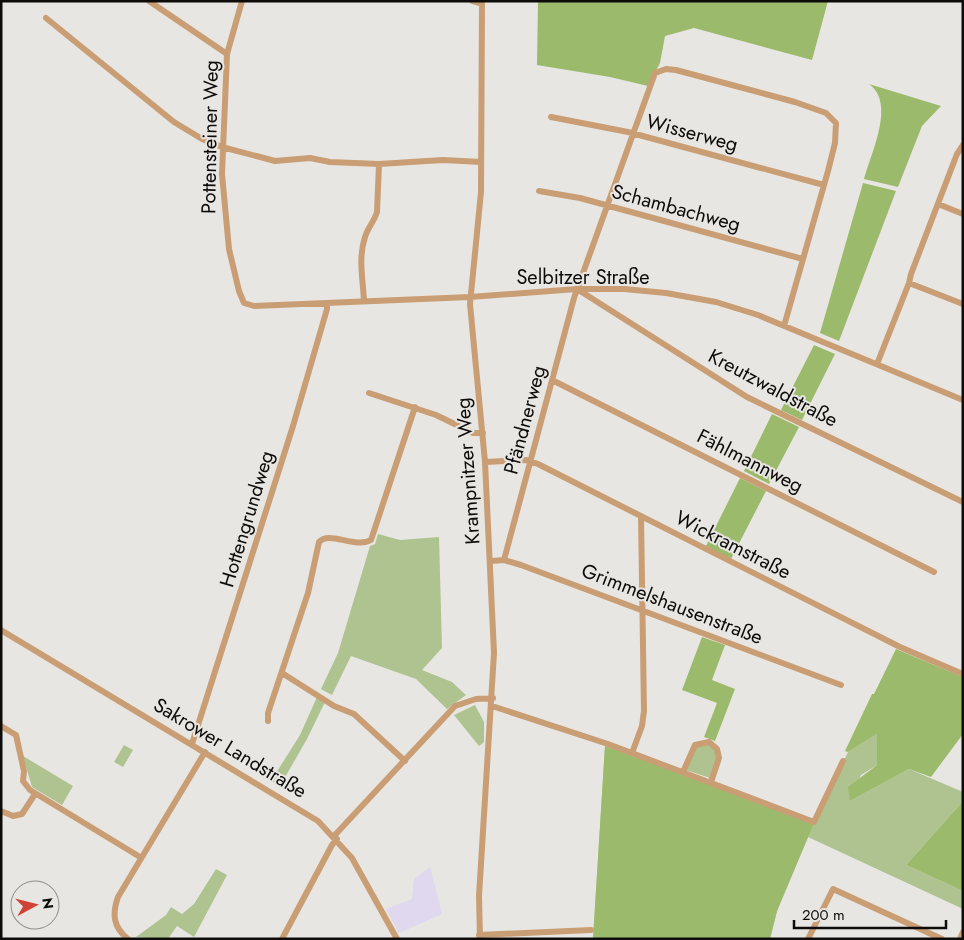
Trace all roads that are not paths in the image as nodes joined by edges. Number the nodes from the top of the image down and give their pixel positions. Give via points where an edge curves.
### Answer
1 (150, 1) edge
2 (242, 1) edge
3 (472, 1) edge
4 (482, 2) edge
5 (46, 18) dead end
6 (227, 54) junction
7 (551, 117) dead end
8 (632, 134) junction
9 (963, 145) edge
10 (222, 147) junction
11 (481, 162) junction
12 (379, 164) junction
13 (824, 185) junction
14 (539, 191) dead end
15 (938, 204) junction
16 (607, 206) junction
17 (963, 214) edge
18 (803, 259) junction
19 (910, 283) junction
20 (576, 289) junction
21 (470, 297) junction
22 (364, 302) junction
23 (244, 303) joint
24 (327, 303) junction
25 (963, 304) edge
26 (784, 326) junction
27 (877, 364) junction
28 (552, 380) junction
29 (369, 393) dead end
30 (963, 400) edge
31 (415, 408) junction
32 (483, 433) junction
33 (531, 461) junction
34 (485, 462) junction
35 (963, 502) edge
36 (641, 516) junction
37 (491, 560) junction
38 (504, 560) junction
39 (934, 572) dead end
40 (642, 610) junction
41 (1, 630) edge
42 (282, 673) junction
43 (963, 674) edge
44 (840, 686) dead end
45 (492, 698) junction
46 (492, 706) junction
47 (268, 721) dead end
48 (1, 726) edge
49 (192, 744) junction
50 (203, 751) junction
51 (632, 753) junction
52 (405, 761) junction
53 (843, 761) dead end
54 (683, 772) junction
55 (711, 782) junction
56 (35, 794) junction
57 (1, 811) edge
58 (335, 837) junction
59 (140, 857) junction
60 (591, 930) dead end
61 (963, 932) edge
62 (479, 937) edge
63 (128, 939) edge
64 (282, 939) edge
65 (397, 939) edge
66 (808, 939) edge
67 (942, 939) edge
68 (960, 939) edge

1 - 6 street
2 - 6 street, Pottensteiner Weg
3 - 4 street
4 - 11 street, Krampnitzer Weg
5 - 10 street via 174,122
6 - 10 street, Pottensteiner Weg
7 - 8 street, Wisserweg
8 - 13 street, Wisserweg
8 - 13 street, Pfändnerweg via 655,74 666,69 676,70 795,102 831,117 836,123 836,137
8 - 16 street, Pfändnerweg
9 - 15 street
10 - 12 street via 275,161 310,158
10 - 23 street, Pottensteiner Weg via 226,226 233,268
11 - 12 street via 427,160
11 - 21 street, Krampnitzer Weg via 479,220
12 - 22 street via 377,212 361,252
13 - 18 street
14 - 16 street, Schambachweg
15 - 17 street
15 - 19 street
16 - 18 street, Schambachweg
16 - 20 street, Pfändnerweg
18 - 26 street
19 - 25 street
19 - 27 street
20 - 21 street, Selbitzer Straße
20 - 26 street, Selbitzer Straße via 633,290 690,297 741,310
20 - 28 street, Pfändnerweg
20 - 35 street, Kreutzwaldstraße via 750,398
21 - 22 street, Selbitzer Straße
21 - 32 street, Krampnitzer Weg
22 - 24 street, Selbitzer Straße
23 - 24 street, Selbitzer Straße via 254,306
24 - 49 street, Hottengrundweg via 290,434
26 - 27 street, Selbitzer Straße
27 - 30 street, Selbitzer Straße
28 - 33 street, Pfändnerweg
28 - 39 street, Fählmannweg
29 - 31 street
31 - 32 street
31 - 42 street via 370,540 362,543 326,537 320,539 308,593
32 - 34 street, Krampnitzer Weg
33 - 34 street, Wickramstraße
33 - 36 street, Wickramstraße
33 - 38 street, Pfändnerweg
34 - 37 street, Krampnitzer Weg
36 - 40 street
36 - 43 street, Wickramstraße via 900,647
37 - 38 street, Grimmelshausenstraße
37 - 45 street, Krampnitzer Weg
38 - 40 street, Grimmelshausenstraße
40 - 44 street, Grimmelshausenstraße
40 - 51 street via 644,711
41 - 49 street, Sakrower Landstraße
42 - 47 street
42 - 52 street via 334,706 354,714
45 - 46 street, Krampnitzer Weg
45 - 52 street via 476,698 455,706
46 - 51 street
46 - 62 street, Krampnitzer Weg via 479,889
48 - 56 street via 16,735 23,781
49 - 50 street, Sakrower Landstraße
50 - 58 street, Sakrower Landstraße via 306,812
50 - 59 street
51 - 54 street
52 - 58 street
53 - 55 street via 814,822
54 - 55 street
54 - 55 street via 695,745 709,742 717,748 719,758
56 - 57 street via 22,814 13,816
56 - 59 street
58 - 64 street
58 - 65 street, Sakrower Landstraße via 353,859
59 - 63 street via 114,911 118,929
60 - 62 street
61 - 68 street
66 - 67 street via 833,889

